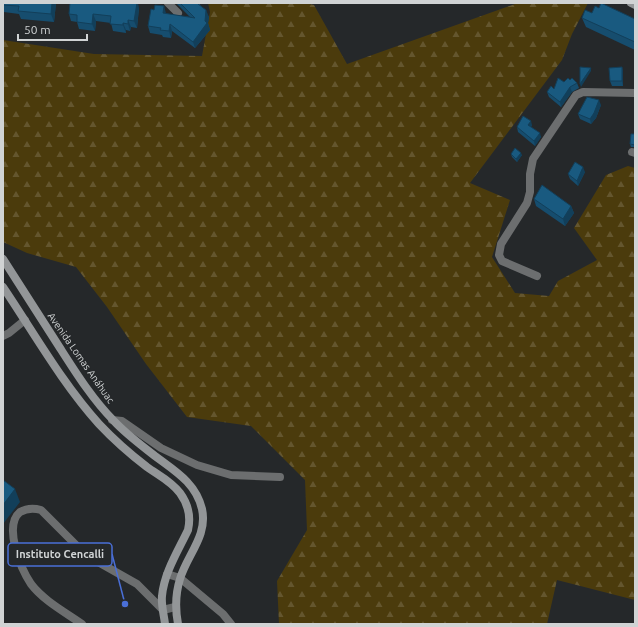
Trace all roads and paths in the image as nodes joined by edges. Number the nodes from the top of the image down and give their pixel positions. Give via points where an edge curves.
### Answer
1 (168, 3) edge
2 (631, 3) edge
3 (635, 5) edge
4 (178, 13) dead end
5 (635, 93) edge
6 (4, 263) edge
7 (537, 276) dead end
8 (3, 288) edge
9 (25, 320) junction
10 (3, 336) edge
11 (112, 420) junction
12 (280, 477) dead end
13 (167, 574) junction
14 (180, 578) junction
15 (175, 607) junction
16 (163, 610) junction
17 (82, 624) edge
18 (165, 624) edge
19 (178, 624) edge
20 (231, 624) edge

1 - 4 street
2 - 3 main road
5 - 7 street via 583,92 576,95 533,158 527,203 501,244 499,255 502,261
6 - 11 main road, Avenida Lomas Anáhuac via 74,369
8 - 9 main road
9 - 10 street
9 - 13 main road via 75,395 99,424 130,453 175,488 183,499 190,525
11 - 12 street via 122,421 161,448 197,465 231,475
11 - 14 main road, Avenida Lomas Anáhuac via 179,473 191,485 199,501 203,518 201,535
13 - 14 street
13 - 16 main road via 161,598
14 - 15 main road, Avenida Lomas Anáhuac
14 - 20 street via 223,614
15 - 16 street
15 - 19 main road, Avenida Lomas Anáhuac
16 - 17 street via 137,584 81,550 41,510 32,508 23,511 16,517 13,526 16,548 28,577 40,594
16 - 18 main road

